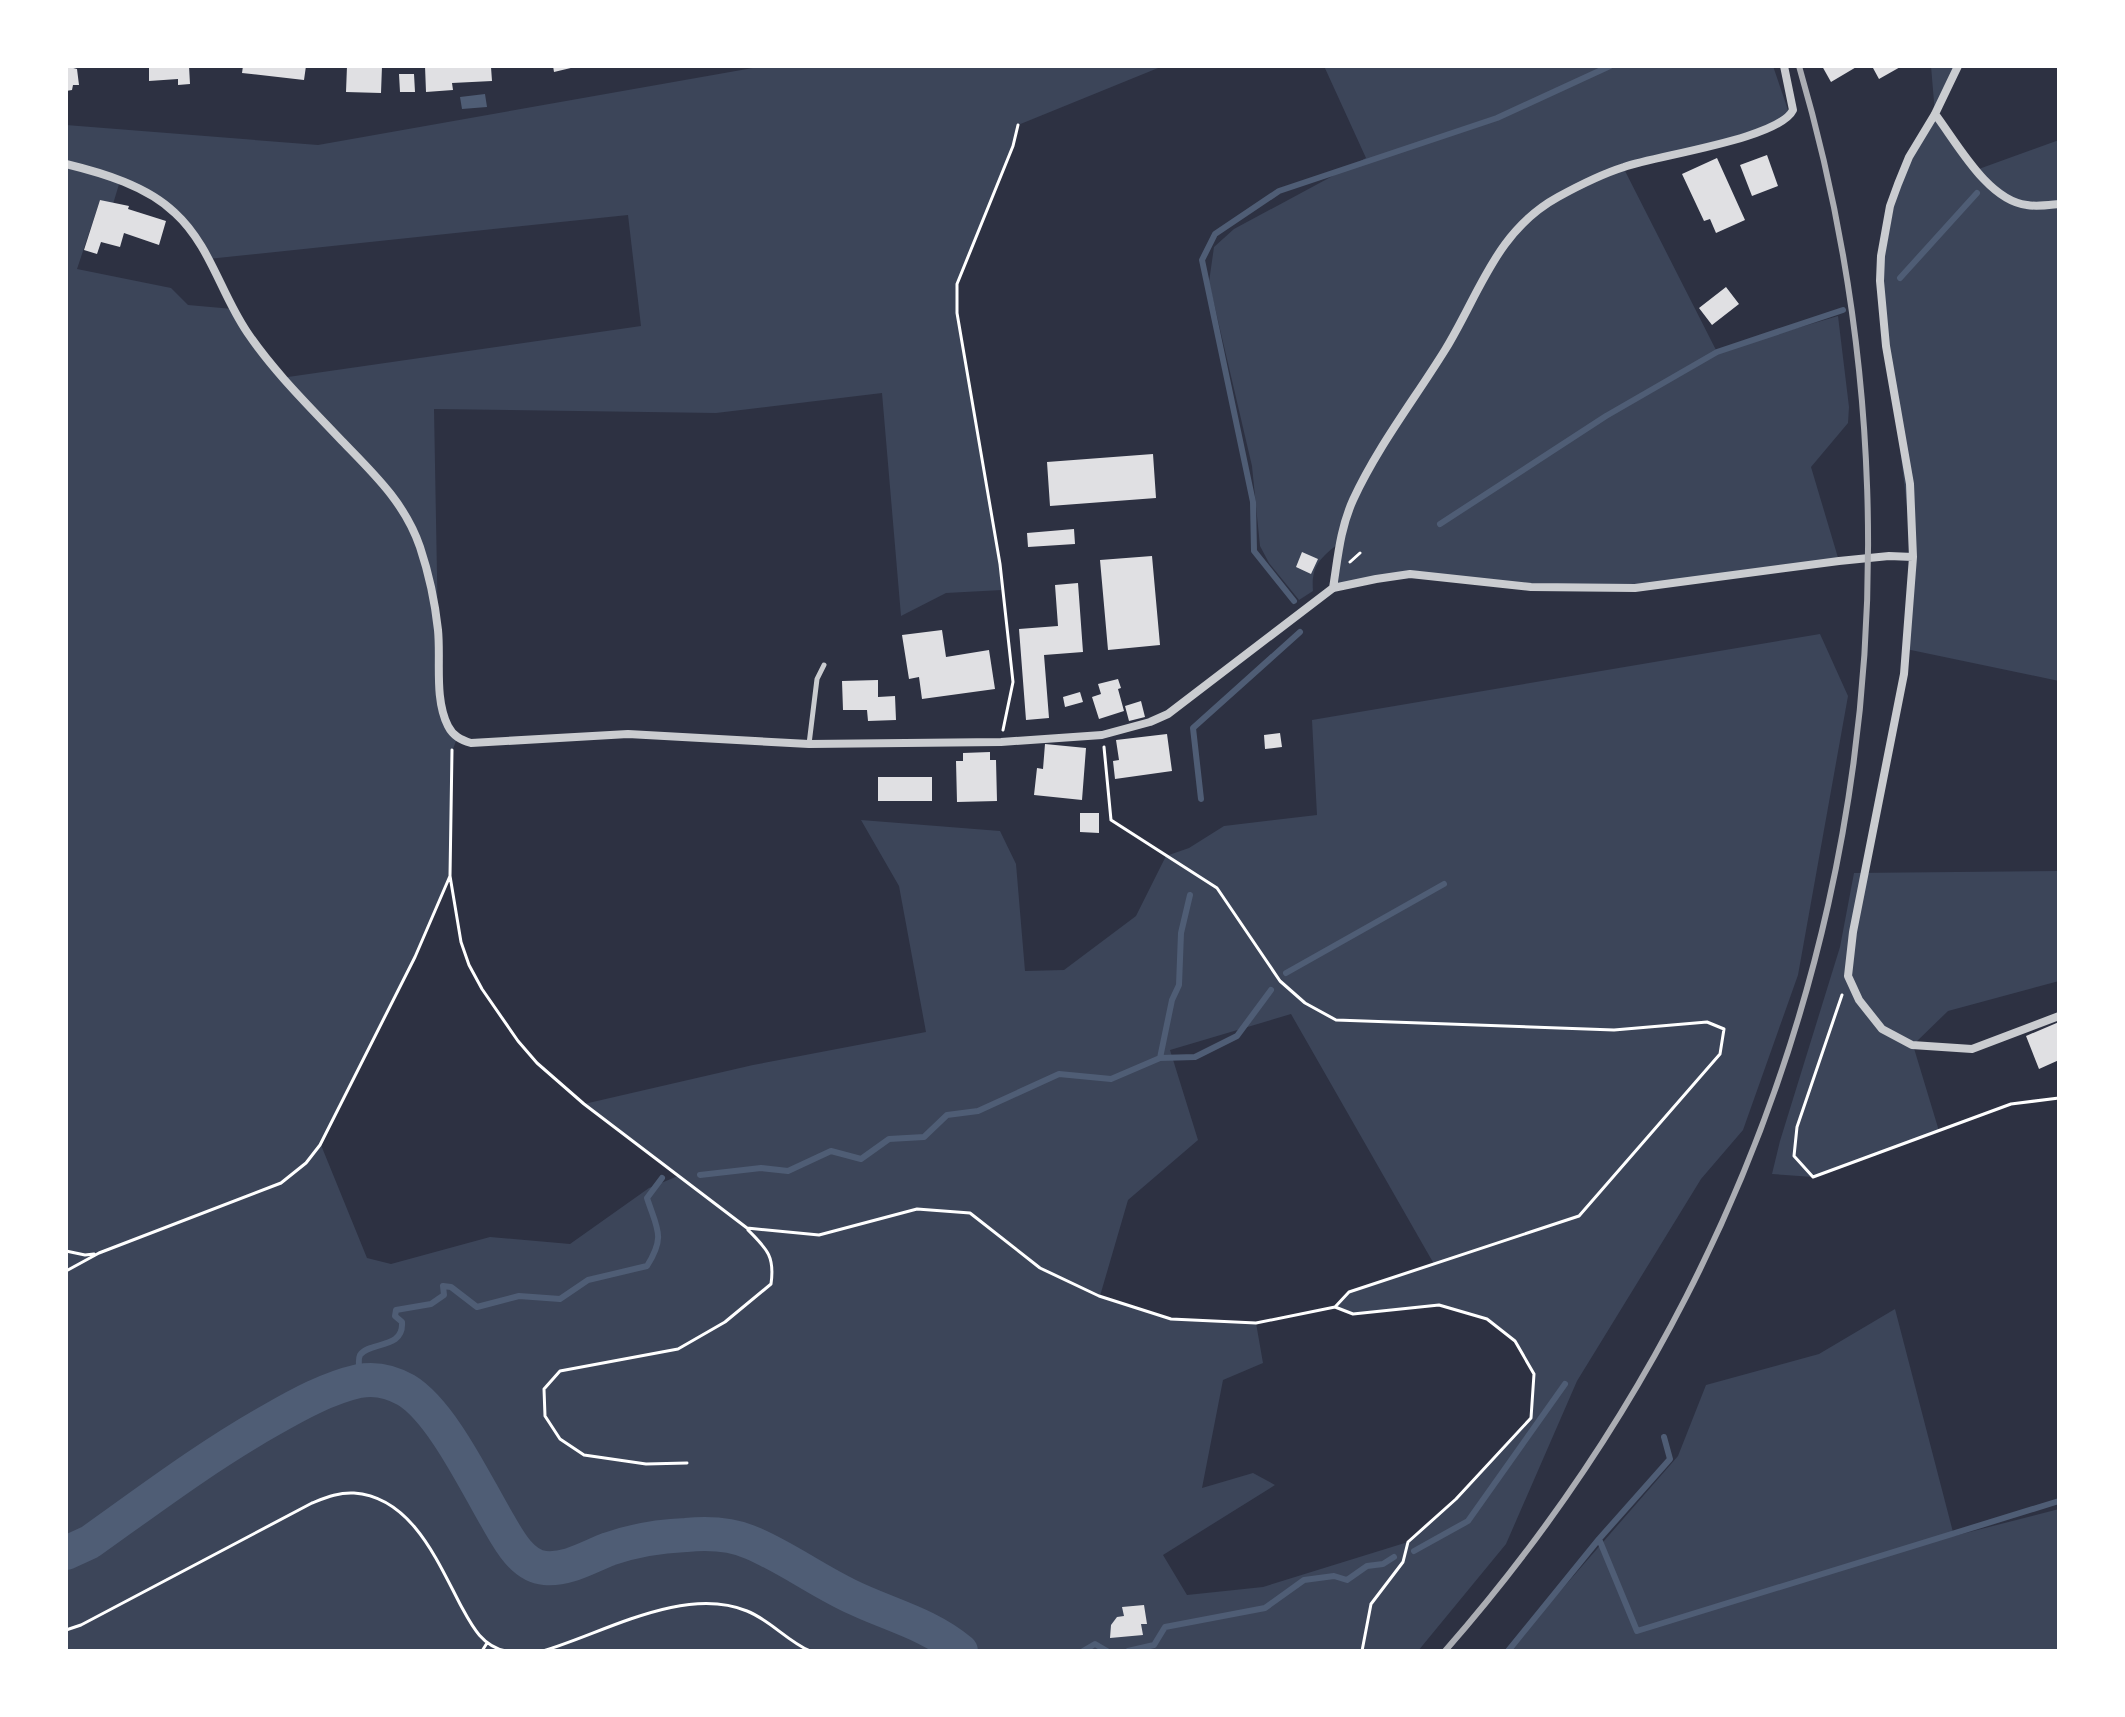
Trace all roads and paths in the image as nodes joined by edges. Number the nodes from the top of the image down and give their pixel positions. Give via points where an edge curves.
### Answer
1 (1784, 66) edge
2 (1958, 66) edge
3 (1935, 114) junction
4 (1018, 125) dead end
5 (66, 164) edge
6 (2059, 204) edge
7 (1913, 557) junction
8 (1333, 588) junction
9 (824, 665) dead end
10 (1102, 735) junction
11 (457, 738) junction
12 (1001, 742) junction
13 (809, 744) junction
14 (450, 876) junction
15 (1848, 976) junction
16 (2059, 1016) edge
17 (2059, 1098) edge
18 (747, 1228) junction
19 (66, 1251) edge
20 (99, 1253) junction
21 (66, 1271) edge
22 (1335, 1307) junction
23 (687, 1463) dead end
24 (66, 1630) edge
25 (487, 1643) junction
26 (482, 1651) edge
27 (506, 1651) edge
28 (543, 1651) edge
29 (810, 1651) edge
30 (1362, 1651) edge

1 - 8 street via 1793,110 1779,124 1623,167 1557,198 1523,221 1502,246 1353,501 1338,544
2 - 3 street
3 - 6 street via 2000,195 2026,206
3 - 7 street via 1909,157 1890,206 1880,281 1910,484
4 - 12 path via 957,284 957,313 1000,564 1013,682
5 - 11 street via 119,181 175,212 197,238 246,331 281,378 392,493 420,546 431,585 443,711
7 - 8 street via 1839,561 1635,588 1531,587 1410,574
7 - 15 street via 1904,674
8 - 10 street via 1168,714
9 - 13 lane via 817,679
10 - 12 street
10 - 22 path via 1111,820 1217,888 1280,981 1336,1020 1614,1030 1707,1022 1724,1029 1720,1054 1579,1216 1349,1292
11 - 13 street via 471,743 670,734
11 - 14 path via 451,755
12 - 13 street
14 - 18 path via 469,965 518,1041 584,1104
14 - 20 path via 395,998 306,1163 265,1190
15 - 16 street via 1882,1029 1912,1045 1972,1049
15 - 17 path via 1797,1127 1794,1156 1813,1177 2011,1104
18 - 22 path via 819,1235 917,1209 970,1213 1040,1268 1099,1296 1171,1319 1256,1323
18 - 23 path via 774,1264 771,1284 725,1322 678,1349 560,1371 544,1389 545,1416 560,1439 584,1455 646,1464
19 - 20 path
20 - 21 path
22 - 30 path via 1353,1314 1439,1305 1487,1319 1515,1341 1534,1374 1531,1418 1408,1542 1403,1562 1371,1604
24 - 25 path via 312,1503 353,1492 378,1498 422,1535
25 - 26 path
25 - 27 path
28 - 29 path via 646,1614 717,1604 749,1611

